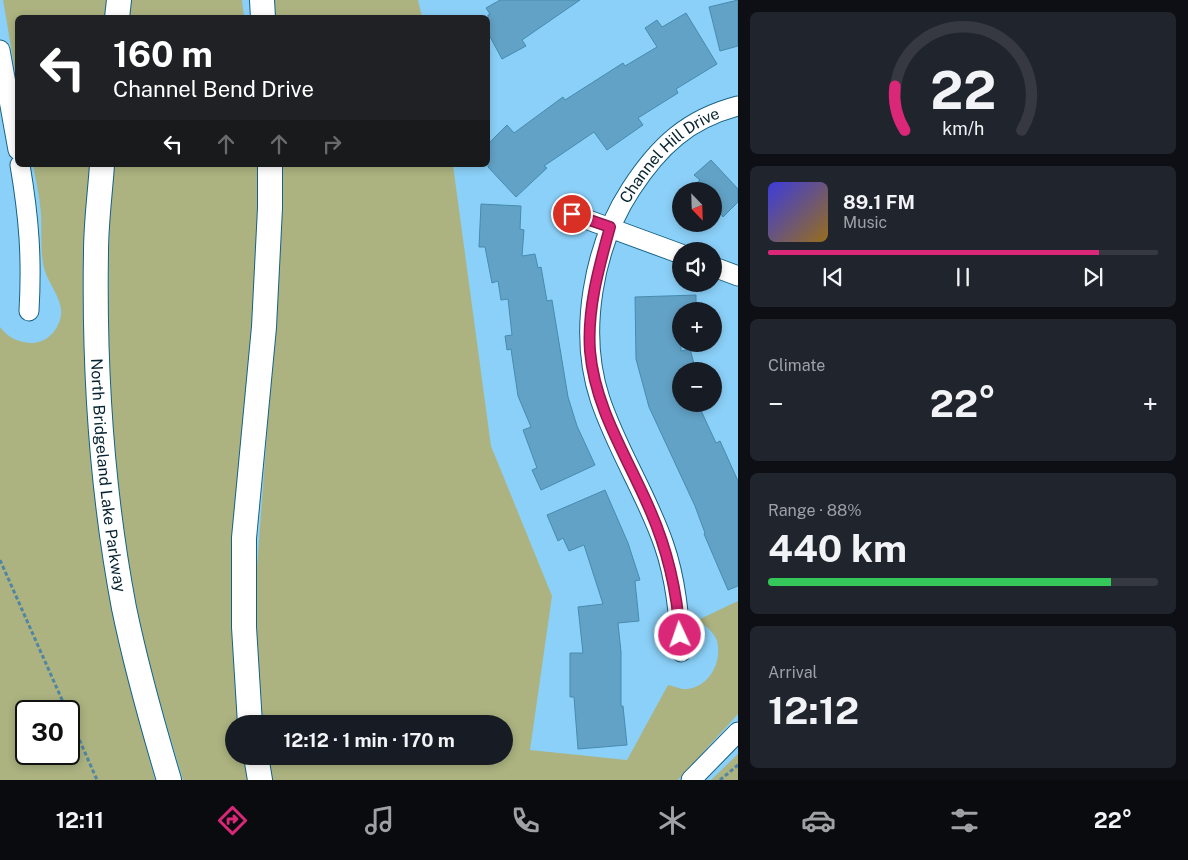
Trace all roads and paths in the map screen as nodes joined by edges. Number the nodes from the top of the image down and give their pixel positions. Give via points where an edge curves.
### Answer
1 (119, 0) edge
2 (262, 0) edge
3 (117, 15) edge
4 (264, 15) edge
5 (0, 50) edge
6 (738, 106) edge
7 (15, 133) edge
8 (20, 167) edge
9 (102, 167) edge
10 (270, 167) edge
11 (572, 214) dead end
12 (610, 227) junction
13 (672, 251) edge
14 (722, 270) edge
15 (738, 276) edge
16 (29, 312) dead end
17 (0, 560) edge
18 (681, 652) dead end
19 (62, 700) edge
20 (249, 715) edge
21 (738, 732) edge
22 (80, 741) edge
23 (258, 765) edge
24 (738, 765) edge
25 (97, 780) edge
26 (169, 780) edge
27 (260, 780) edge
28 (691, 780) edge
29 (720, 780) edge

1 - 3 main road
2 - 4 main road
5 - 7 street
6 - 12 street, Channel Hill Drive via 713,112 689,125 662,150 637,179
8 - 16 street via 28,207 32,259
9 - 26 main road, North Bridgeland Lake Parkway via 96,250 96,369 108,494 124,608 145,699
10 - 20 main road via 264,327 244,538 244,627
11 - 12 street
12 - 13 street
12 - 18 street, Channel Hill Drive via 598,268 590,350 599,397 650,510 672,571 678,602
14 - 15 street
17 - 19 path
21 - 28 street
22 - 25 path
23 - 27 main road
24 - 29 path

